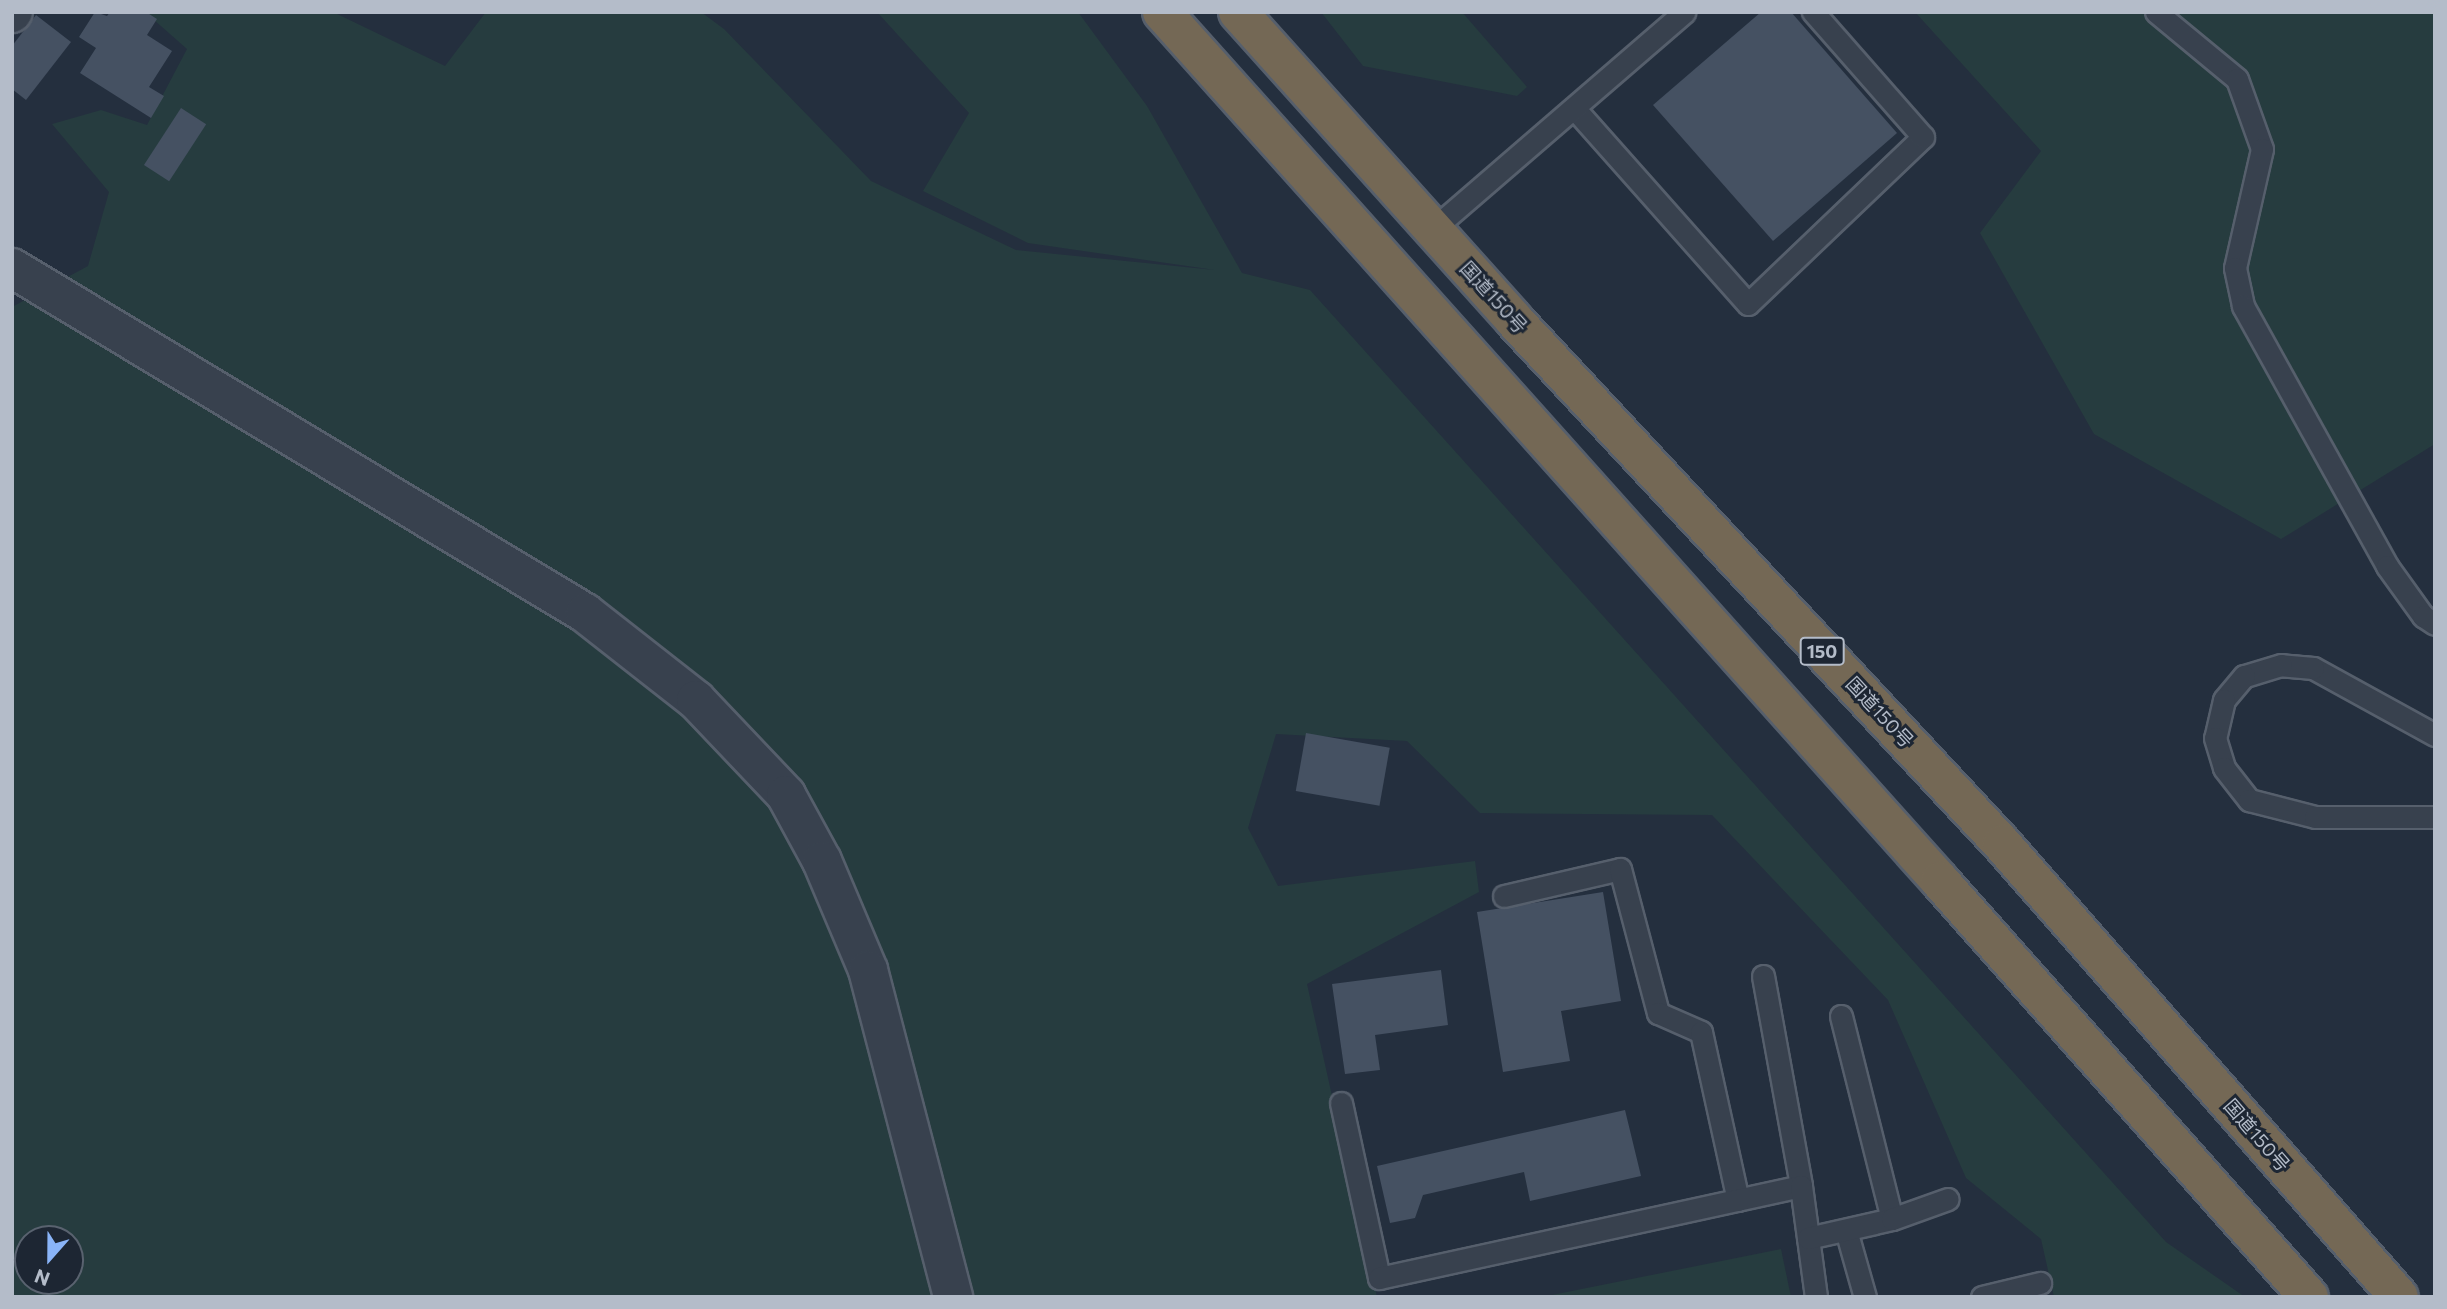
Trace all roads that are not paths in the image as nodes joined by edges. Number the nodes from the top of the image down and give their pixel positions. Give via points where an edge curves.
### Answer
1 (1162, 12) edge
2 (1238, 12) edge
3 (1684, 12) edge
4 (1813, 12) edge
5 (2156, 12) edge
6 (1574, 108) junction
7 (1433, 229) junction
8 (12, 268) edge
9 (2435, 624) edge
10 (2435, 735) edge
11 (2435, 817) edge
12 (1504, 896) dead end
13 (1763, 976) dead end
14 (1841, 1016) dead end
15 (1341, 1103) dead end
16 (1801, 1186) junction
17 (1738, 1199) junction
18 (1948, 1199) dead end
19 (1892, 1219) junction
20 (1846, 1230) junction
21 (1808, 1238) junction
22 (2040, 1283) dead end
23 (953, 1297) edge
24 (1816, 1297) edge
25 (1865, 1297) edge
26 (1982, 1297) edge
27 (2309, 1297) edge
28 (2399, 1297) edge

1 - 27 highway
2 - 7 highway, 国道150号 / 150
3 - 6 lane
4 - 6 lane via 1923,137 1748,304
5 - 9 lane via 2236,79 2262,149 2235,268 2243,306 2386,566 2423,616
6 - 7 lane
7 - 28 highway, 国道150号 / 150 via 2002,844
8 - 23 street via 585,613 696,699 786,795 822,861 867,970
10 - 11 lane via 2313,668 2281,665 2244,676 2224,700 2215,738 2224,768 2249,800 2315,817
12 - 17 lane via 1620,869 1658,1013 1701,1032
13 - 16 lane
14 - 19 lane
15 - 17 lane via 1379,1278
16 - 17 lane
16 - 21 lane
18 - 19 lane
19 - 20 lane
20 - 21 lane
20 - 25 lane
21 - 24 lane
22 - 26 lane

